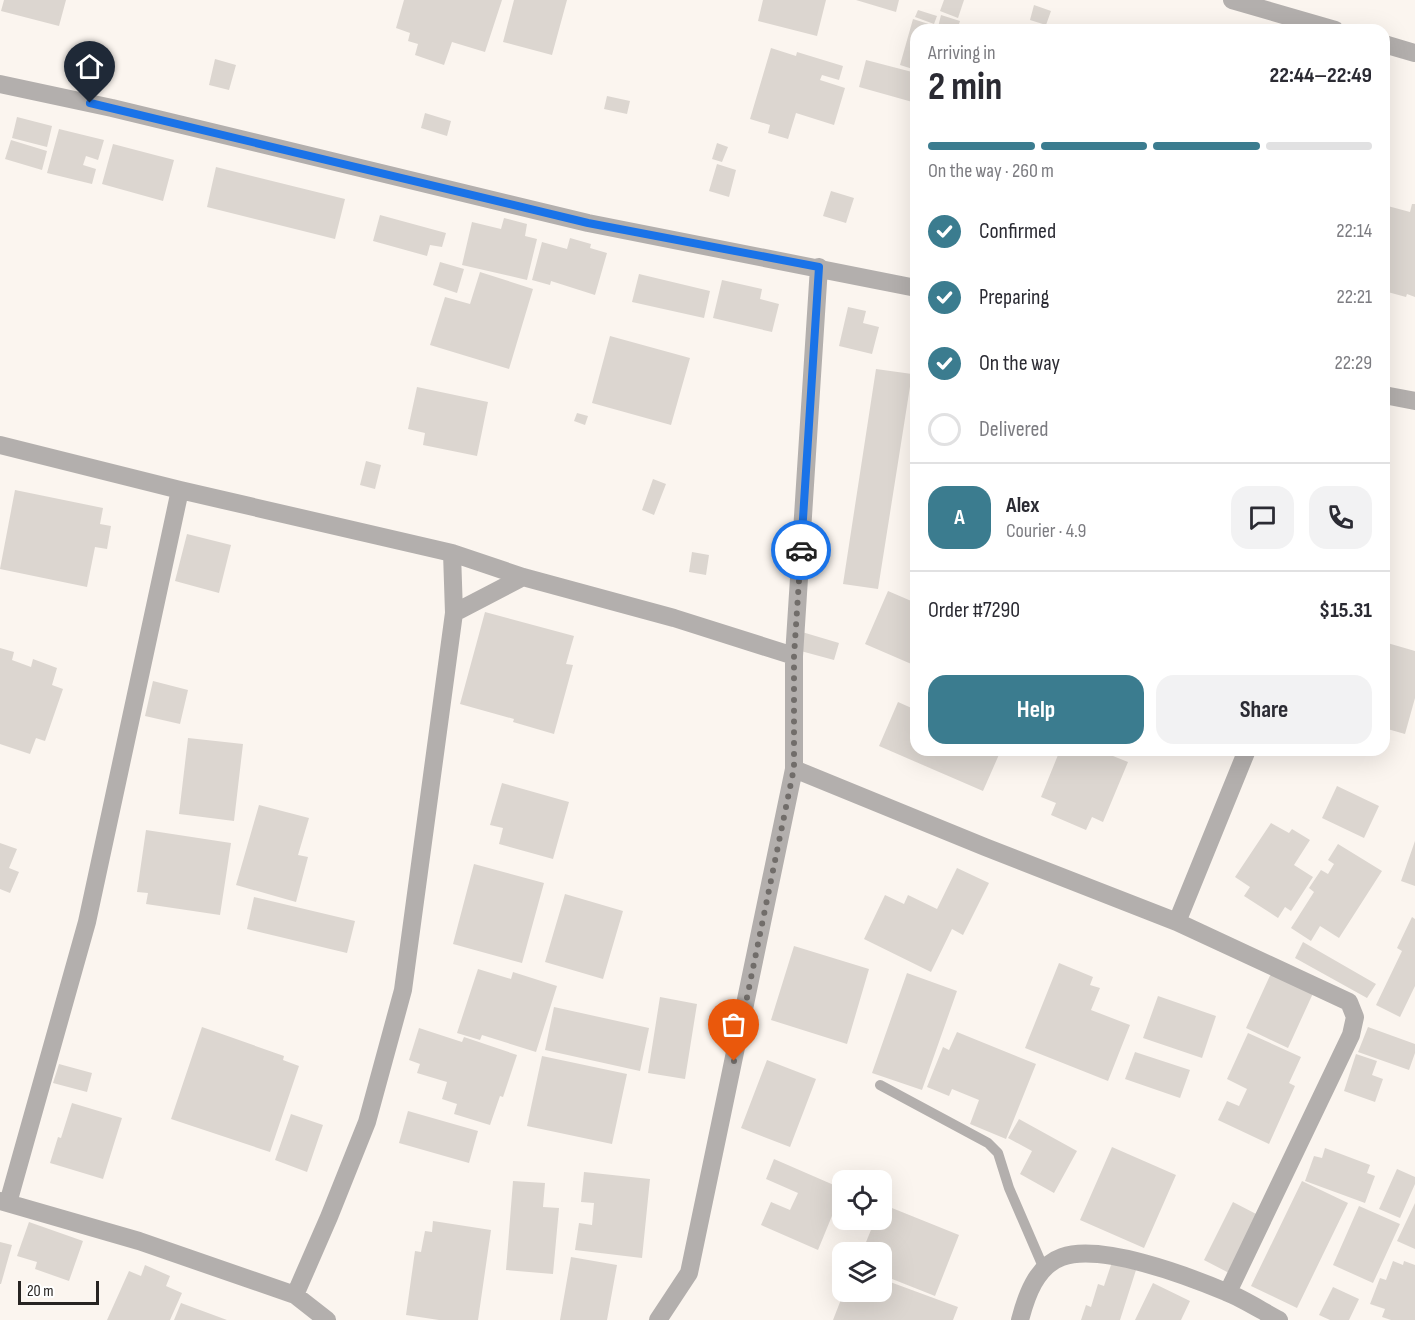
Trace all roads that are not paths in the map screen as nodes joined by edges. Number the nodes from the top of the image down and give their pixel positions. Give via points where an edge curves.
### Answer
1 (1232, 0) edge
2 (1314, 24) edge
3 (1390, 46) edge
4 (1415, 53) edge
5 (0, 84) edge
6 (819, 267) junction
7 (910, 287) edge
8 (1390, 396) edge
9 (1415, 401) edge
10 (0, 445) edge
11 (180, 490) junction
12 (453, 553) junction
13 (523, 577) junction
14 (454, 613) junction
15 (794, 656) junction
16 (1245, 756) edge
17 (794, 768) junction
18 (1177, 922) junction
19 (880, 1085) dead end
20 (4, 1202) edge
21 (1044, 1269) junction
22 (1228, 1292) junction
23 (295, 1295) junction
24 (327, 1320) edge
25 (658, 1320) edge
26 (1020, 1320) edge
27 (1279, 1320) edge

1 - 2 street
3 - 4 street
5 - 6 street via 588,223
6 - 7 street
6 - 15 street
8 - 9 street
10 - 11 street
11 - 12 street
11 - 20 street via 87,922
12 - 13 street
12 - 14 street
13 - 14 street
13 - 15 street
14 - 23 street via 403,990 367,1122
15 - 17 street
16 - 18 street
17 - 18 street
17 - 25 street via 689,1273
18 - 22 street via 1349,1002 1355,1017 1351,1035
19 - 21 lane via 988,1143 998,1153
20 - 23 street via 139,1241
21 - 22 street via 1060,1257 1103,1254 1161,1268
21 - 26 street via 1028,1293
22 - 27 street
23 - 24 street

